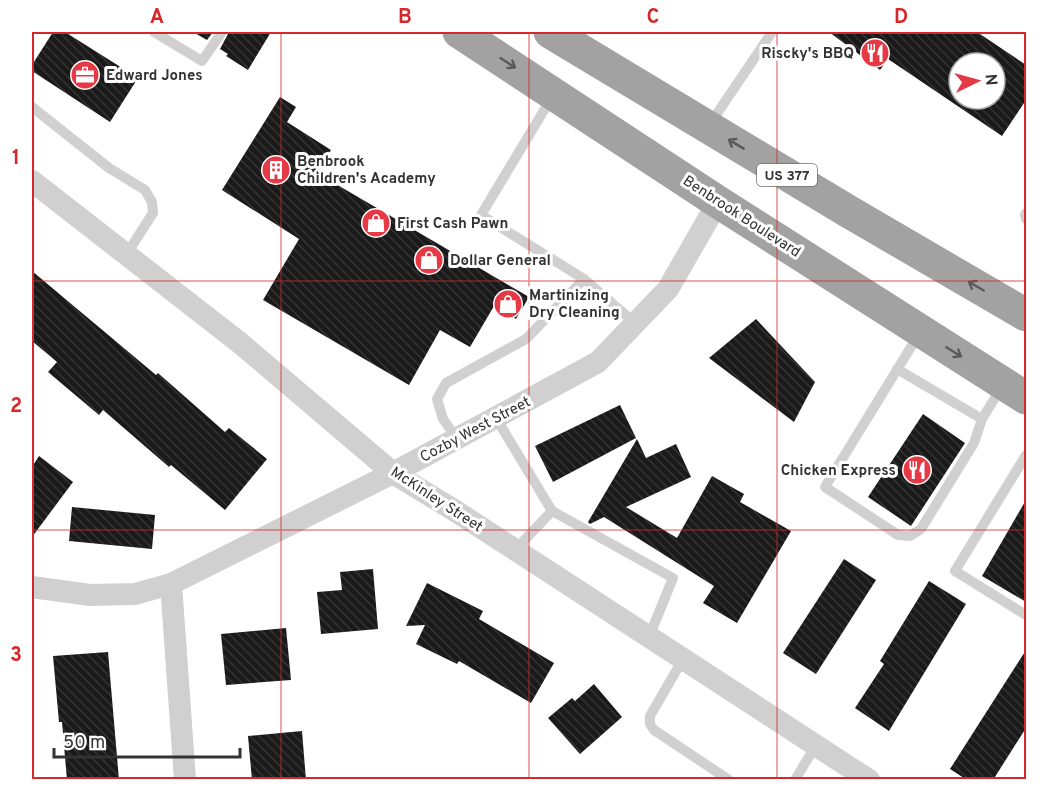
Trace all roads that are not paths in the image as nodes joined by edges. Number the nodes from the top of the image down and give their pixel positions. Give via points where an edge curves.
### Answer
1 (154, 32) edge
2 (222, 32) edge
3 (459, 32) edge
4 (550, 32) edge
5 (772, 32) edge
6 (554, 93) junction
7 (32, 107) edge
8 (708, 127) junction
9 (32, 181) edge
10 (718, 202) junction
11 (1026, 213) edge
12 (1026, 219) edge
13 (126, 255) junction
14 (584, 279) junction
15 (1024, 309) edge
16 (635, 324) junction
17 (921, 331) junction
18 (897, 369) junction
19 (1015, 391) edge
20 (496, 418) junction
21 (982, 419) junction
22 (457, 439) junction
23 (1026, 455) edge
24 (393, 473) junction
25 (552, 511) junction
26 (515, 550) junction
27 (171, 584) junction
28 (32, 587) edge
29 (1026, 615) edge
30 (649, 636) junction
31 (683, 659) junction
32 (816, 745) junction
33 (185, 780) edge
34 (729, 780) edge
35 (795, 780) edge
36 (869, 780) edge

1 - 2 lane via 202,62
3 -> 6 highway, Benbrook Boulevard
4 - 8 highway, US 377
5 - 8 lane
6 - 10 highway, Benbrook Boulevard
6 - 14 lane via 481,215
7 - 13 lane via 108,168 145,190 153,213
15 -> 8 highway, US 377 via 851,213
9 - 13 street, McKinley Street
10 - 16 street, Cozby West Street via 668,289
10 - 17 highway, Benbrook Boulevard
11 - 12 lane
13 - 24 street, McKinley Street via 240,343
14 - 16 lane
14 - 22 lane via 526,339 446,383 437,399 443,419
16 - 20 street, Cozby West Street via 598,362
17 - 18 lane
17 -> 19 highway, Benbrook Boulevard
18 - 21 lane
18 - 21 lane via 825,488 898,535 910,536 921,529 974,443
19 - 21 lane
20 - 22 street, Cozby West Street
20 - 25 lane
22 - 24 street, Cozby West Street
23 - 29 lane via 955,571
24 - 26 street, McKinley Street
24 - 27 street, Cozby West Street
25 - 26 lane
25 - 30 lane via 673,578
26 - 30 street, McKinley Street
27 - 28 street, Cozby West Street via 135,594 90,595
27 - 33 street
30 - 31 street, McKinley Street
31 - 32 street, McKinley Street
31 - 34 lane via 650,724
32 - 35 lane
32 - 36 street, McKinley Street

